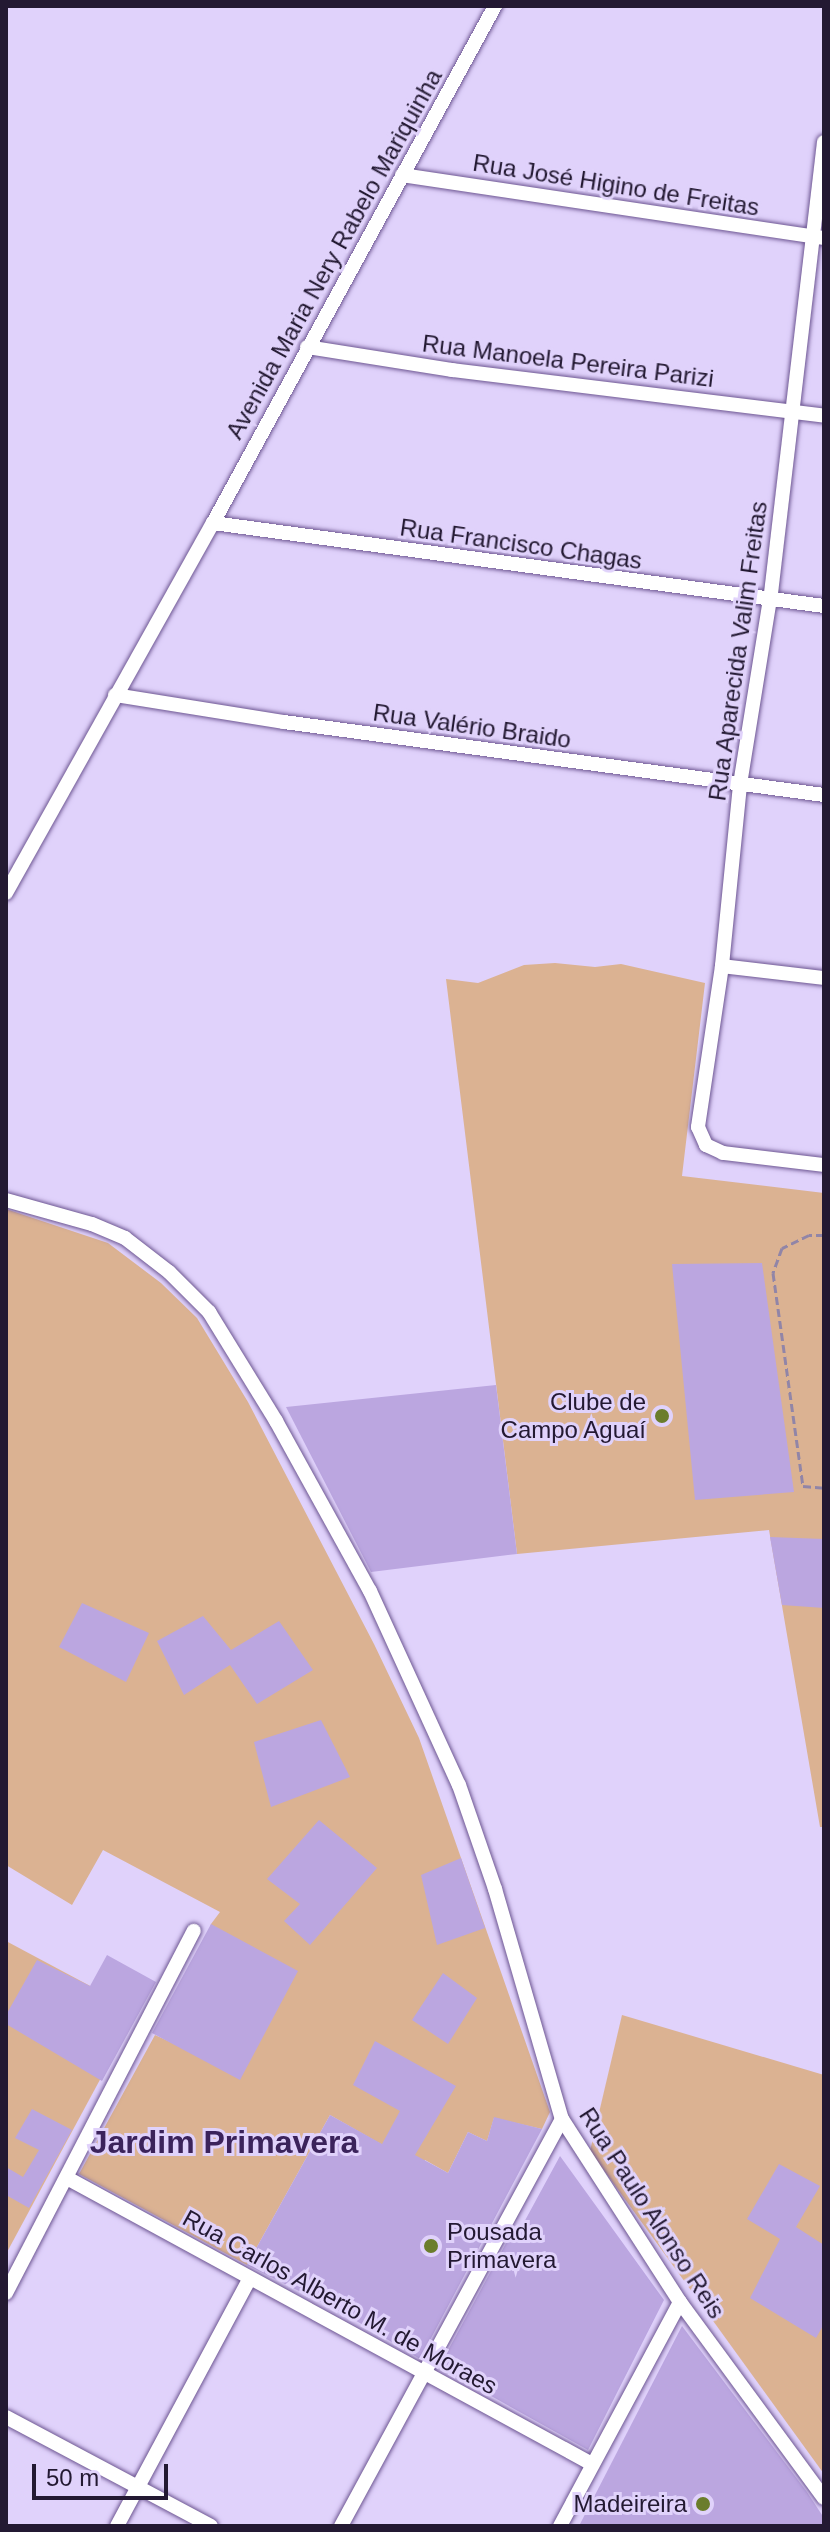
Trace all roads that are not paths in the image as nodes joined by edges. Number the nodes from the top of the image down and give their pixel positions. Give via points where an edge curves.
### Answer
1 (495, 6) edge
2 (824, 142) edge
3 (402, 175) junction
4 (818, 237) edge
5 (307, 347) junction
6 (792, 412) junction
7 (824, 416) edge
8 (213, 523) junction
9 (770, 599) junction
10 (824, 606) edge
11 (115, 695) junction
12 (740, 785) junction
13 (824, 795) edge
14 (6, 893) edge
15 (722, 966) junction
16 (824, 978) edge
17 (824, 1165) edge
18 (6, 1200) edge
19 (194, 1931) dead end
20 (562, 2119) junction
21 (67, 2178) junction
22 (250, 2278) junction
23 (6, 2293) edge
24 (680, 2302) junction
25 (425, 2374) junction
26 (6, 2417) edge
27 (592, 2464) junction
28 (138, 2487) junction
29 (824, 2498) edge
30 (117, 2526) edge
31 (211, 2526) edge
32 (341, 2526) edge
33 (560, 2526) edge

1 - 3 street, Avenida Maria Nery Rabelo Mariquinha
2 - 4 street, Rua Aparecida Valim Freitas
3 - 4 street, Rua José Higino de Freitas
3 - 5 street, Avenida Maria Nery Rabelo Mariquinha
4 - 6 street, Rua Aparecida Valim Freitas
5 - 6 street, Rua Manoela Pereira Parizi
5 - 8 street, Avenida Maria Nery Rabelo Mariquinha
6 - 7 street, Rua Manoela Pereira Parizi
6 - 9 street, Rua Aparecida Valim Freitas
8 - 9 street, Rua Francisco Chagas
8 - 11 street, Avenida Maria Nery Rabelo Mariquinha
9 - 10 street, Rua Francisco Chagas
9 - 12 street, Rua Aparecida Valim Freitas
11 - 12 street, Rua Valério Braido
11 - 14 street, Avenida Maria Nery Rabelo Mariquinha
12 - 13 street, Rua Valério Braido
12 - 15 street, Rua Aparecida Valim Freitas
15 - 16 street
15 - 17 street, Rua Aparecida Valim Freitas via 698,1127 706,1145 723,1153
18 - 20 street, Rua Paulo Alonso Reis via 125,1238 169,1272 209,1312 276,1421 370,1591 459,1785
19 - 21 street
20 - 24 street, Rua Paulo Alonso Reis
20 - 25 street
21 - 22 street, Rua Carlos Alberto M. de Moraes
21 - 23 street
22 - 25 street, Rua Carlos Alberto M. de Moraes
22 - 28 street
24 - 27 street
24 - 29 street, Rua Paulo Alonso Reis
25 - 27 street, Rua Carlos Alberto M. de Moraes
25 - 32 street
26 - 28 street
27 - 33 street
28 - 30 street
28 - 31 street

